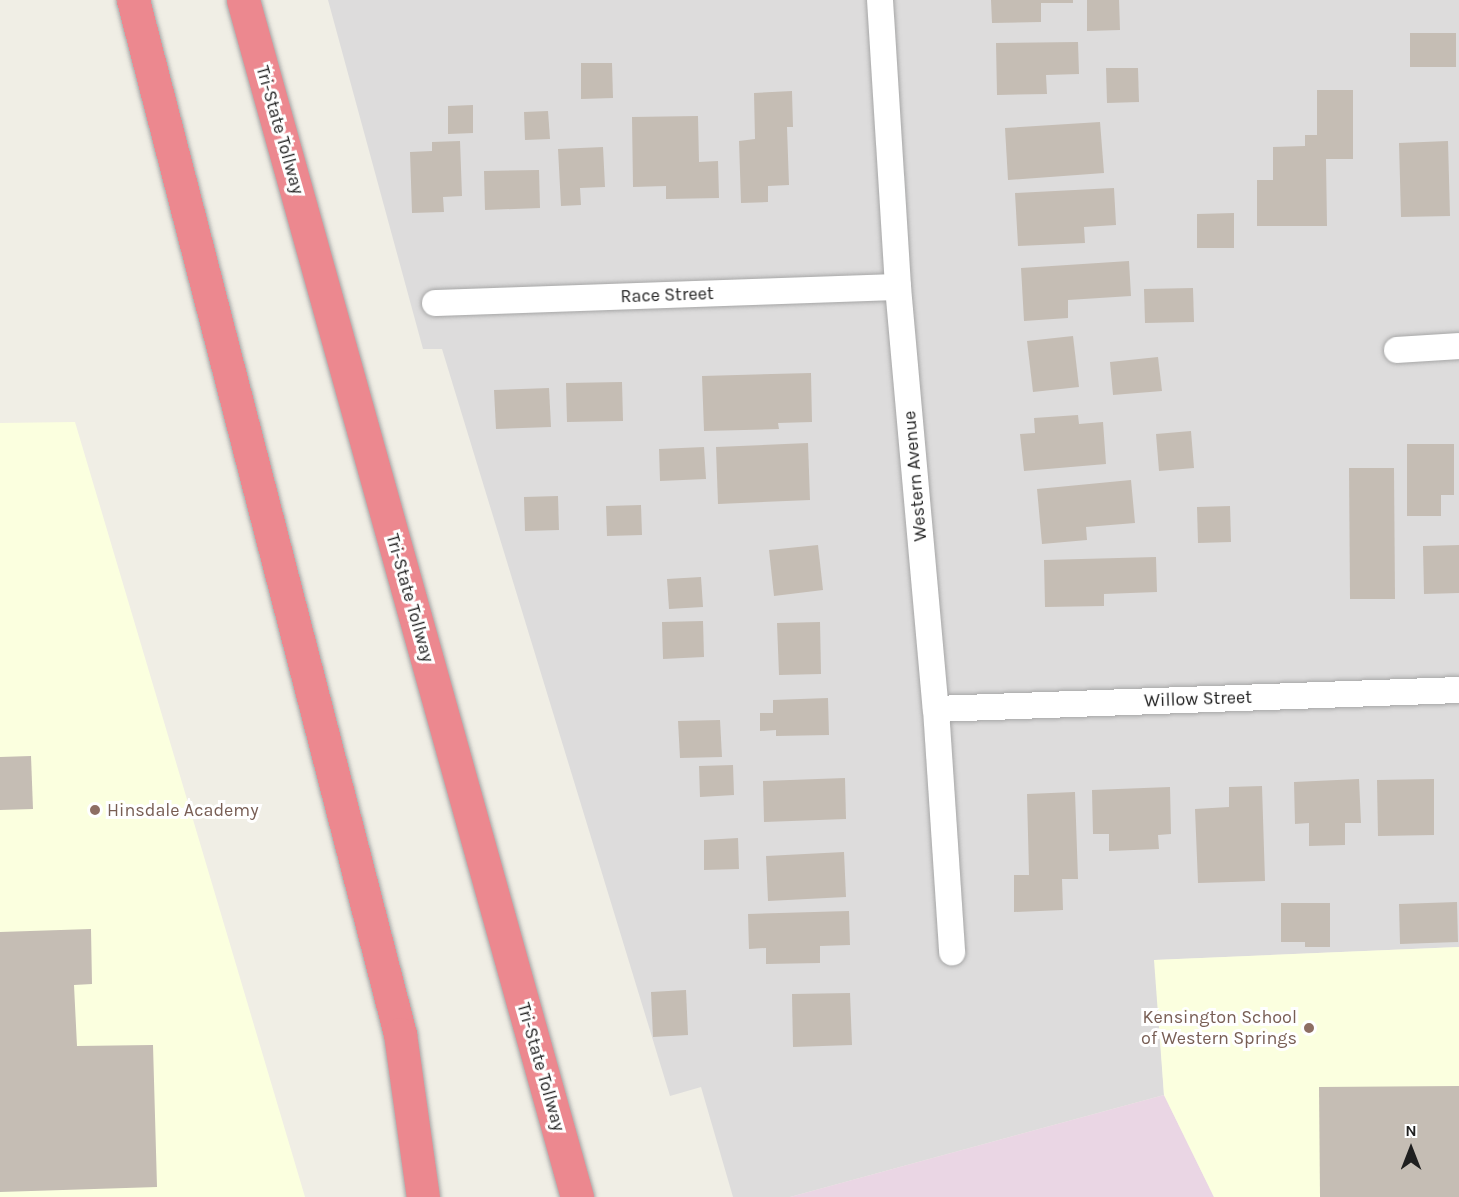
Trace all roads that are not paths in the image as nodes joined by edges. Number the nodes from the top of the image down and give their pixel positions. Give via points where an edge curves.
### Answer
1 (133, 0) edge
2 (243, 0) edge
3 (880, 0) edge
4 (898, 287) junction
5 (435, 303) dead end
6 (1459, 346) edge
7 (1397, 350) dead end
8 (1459, 690) edge
9 (936, 709) junction
10 (952, 952) dead end
11 (423, 1197) edge
12 (577, 1197) edge

1 - 11 highway via 400,1034
2 - 12 highway, Tri-State Tollway
3 - 4 street, Western Avenue
4 - 5 street, Race Street
4 - 9 street, Western Avenue
6 - 7 street
8 - 9 street, Willow Street
9 - 10 street, Western Avenue

